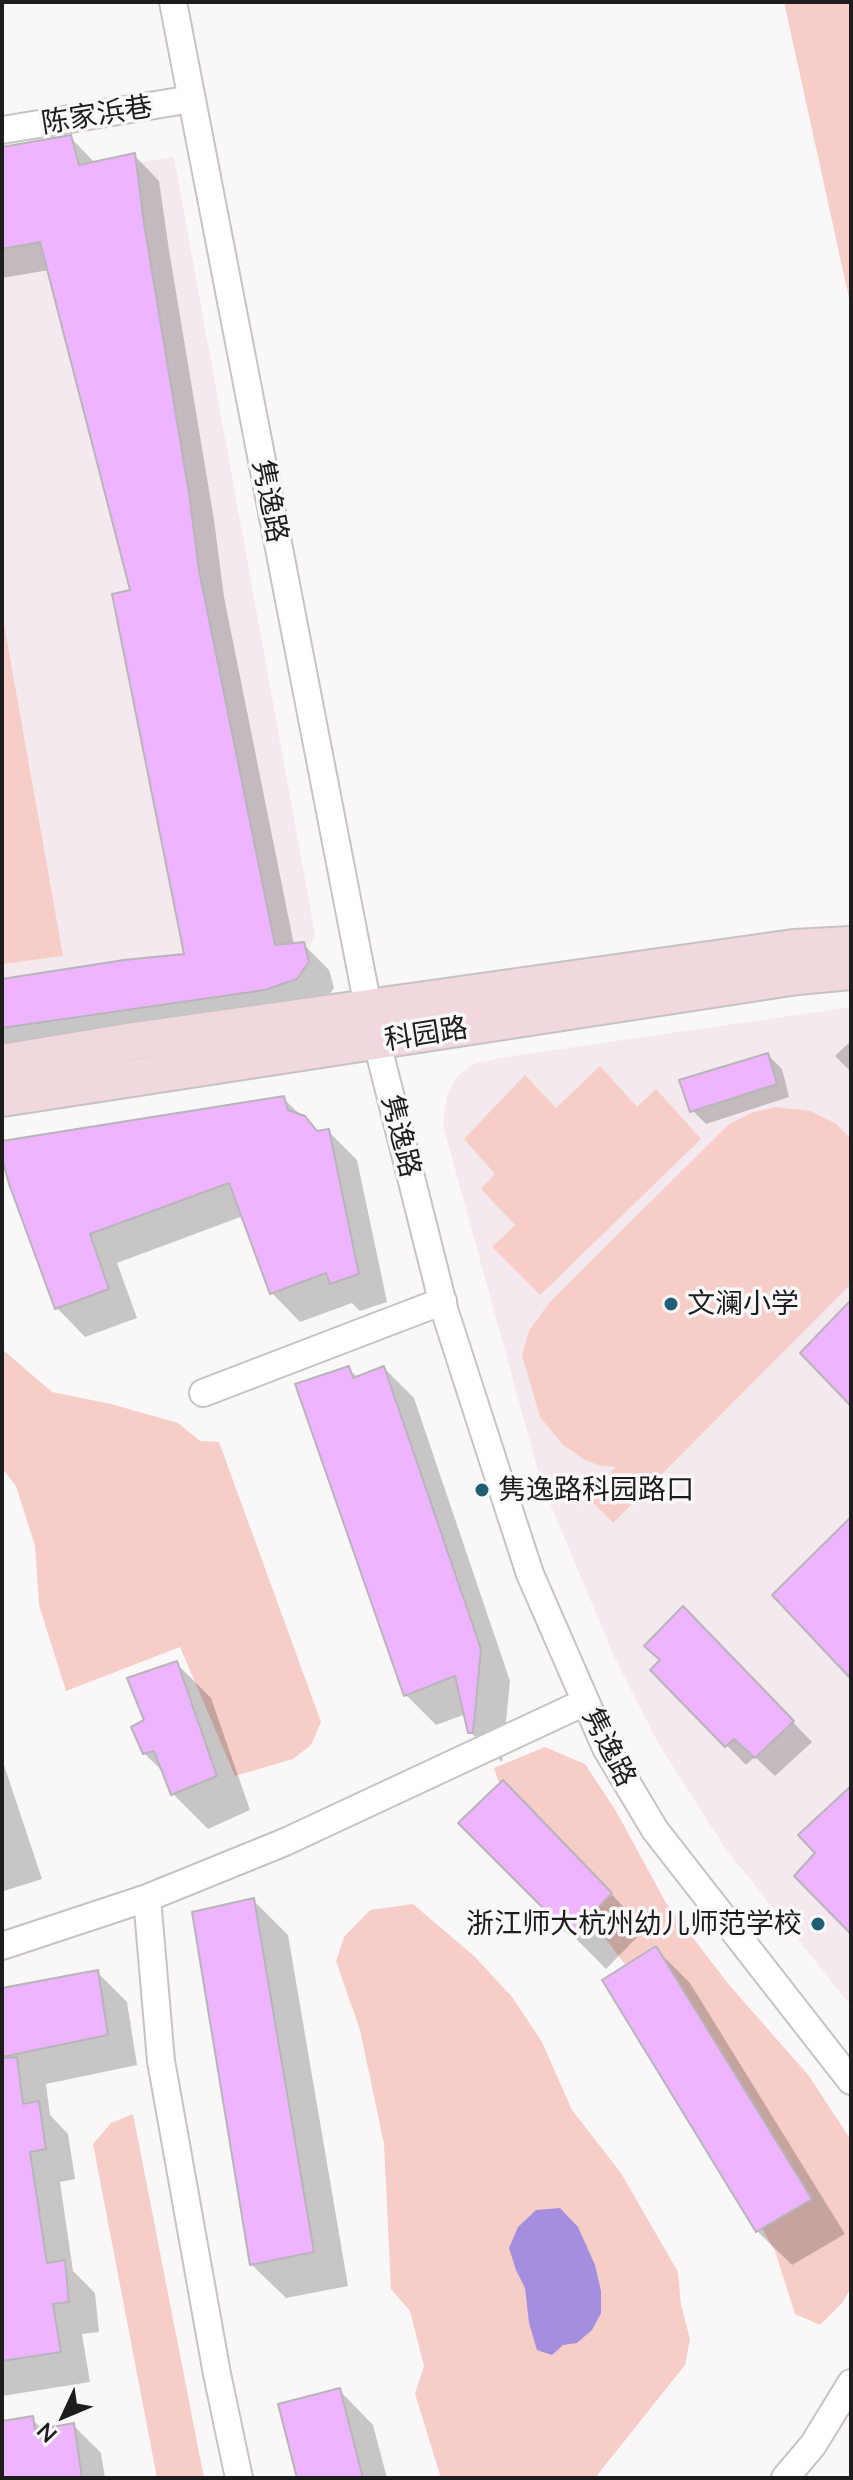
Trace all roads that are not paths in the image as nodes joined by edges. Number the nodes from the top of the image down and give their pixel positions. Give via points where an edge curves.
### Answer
1 (173, 2) edge
2 (192, 99) junction
3 (2, 130) edge
4 (851, 945) edge
5 (851, 971) edge
6 (373, 1024) junction
7 (2, 1063) edge
8 (2, 1098) edge
9 (443, 1301) junction
10 (203, 1393) dead end
11 (585, 1702) junction
12 (147, 1898) junction
13 (2, 1946) edge
14 (851, 2081) edge
15 (851, 2383) edge
16 (239, 2478) edge
17 (785, 2478) edge

1 - 2 street, 隽逸路
2 - 3 street, 陈家浜巷
2 - 6 street, 隽逸路
4 - 6 street, 科园路 via 794,948
5 - 6 street, 科园路
6 - 7 street, 科园路 via 134,1041
6 - 8 street, 科园路
6 - 9 street, 隽逸路
9 - 10 street
9 - 11 street, 隽逸路 via 530,1574
11 - 12 street via 285,1842
11 - 14 street, 隽逸路 via 655,1830
12 - 13 street
12 - 16 street via 161,2061
15 - 17 street via 813,2445

